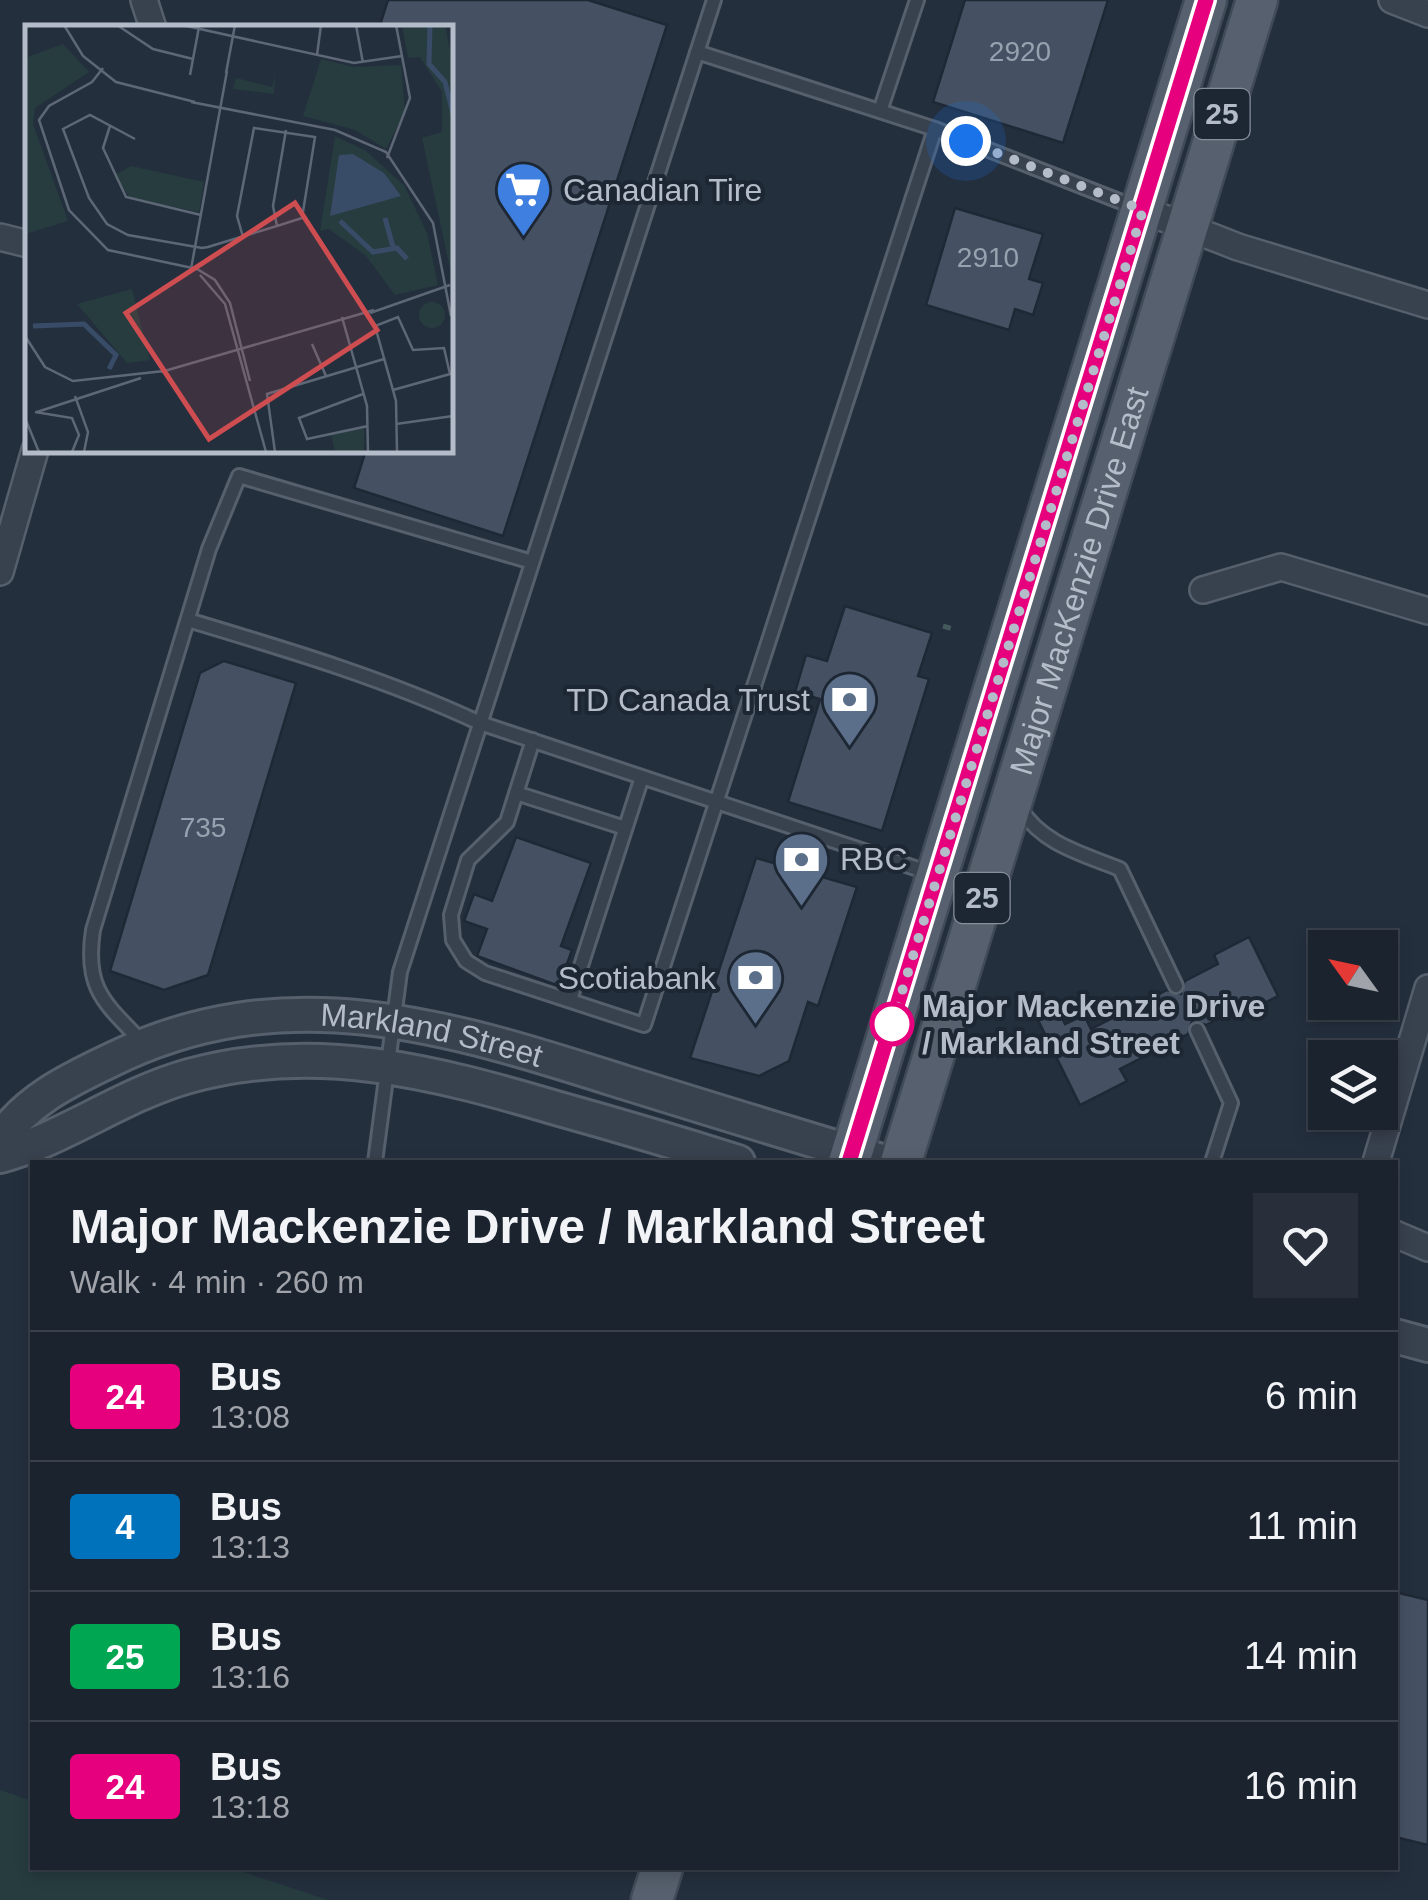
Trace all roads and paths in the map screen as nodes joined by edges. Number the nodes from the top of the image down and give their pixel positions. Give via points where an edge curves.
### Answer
1 (144, 0) edge
2 (714, 0) edge
3 (917, 0) edge
4 (1206, 0) edge
5 (1256, 0) edge
6 (1392, 0) edge
7 (1428, 14) edge
8 (152, 25) edge
9 (697, 52) junction
10 (880, 112) junction
11 (935, 129) junction
12 (1143, 210) junction
13 (1189, 228) junction
14 (0, 237) edge
15 (25, 243) edge
16 (1428, 305) edge
17 (34, 452) edge
18 (532, 562) junction
19 (0, 572) edge
20 (1203, 590) dead end
21 (1428, 610) edge
22 (188, 620) junction
23 (943, 626) dead end
24 (956, 630) dead end
25 (480, 724) junction
26 (533, 740) junction
27 (642, 777) junction
28 (993, 782) junction
29 (516, 793) junction
30 (716, 803) junction
31 (626, 828) junction
32 (938, 876) junction
33 (1176, 986) dead end
34 (1428, 988) edge
35 (570, 1000) junction
36 (396, 1020) junction
37 (1196, 1030) dead end
38 (144, 1044) junction
39 (388, 1065) junction
40 (0, 1140) edge
41 (0, 1156) edge
42 (862, 1159) edge
43 (375, 1160) edge
44 (731, 1160) edge
45 (901, 1160) edge
46 (1213, 1160) edge
47 (1377, 1160) edge
48 (1398, 1235) edge
49 (1428, 1248) edge
50 (1398, 1337) edge
51 (1428, 1345) edge
52 (661, 1870) edge
53 (652, 1900) edge

1 - 8 street
2 - 9 lane
3 - 10 lane
4 - 12 main road, Major MacKenzie Drive East / 25
5 - 13 main road, Major MacKenzie Drive East / 25
6 - 7 street
9 - 10 lane
9 - 18 lane
10 - 11 lane
11 - 12 lane
11 - 30 lane
12 - 13 street
12 - 28 main road, Major MacKenzie Drive East / 25
13 - 16 street
13 - 28 main road, Major MacKenzie Drive East / 25
14 - 15 street
17 - 19 street
18 - 22 lane via 239,476
18 - 25 lane
20 - 21 street via 1281,567
22 - 25 lane via 412,691
22 - 38 lane via 88,961 100,998
23 - 24 path
25 - 26 lane
25 - 36 lane via 400,972
26 - 27 lane
26 - 29 lane
27 - 30 lane
27 - 31 lane
28 - 32 main road, Major MacKenzie Drive East / 25
28 - 33 lane via 1045,839 1120,869
28 - 45 main road, Major MacKenzie Drive East / 25
29 - 31 lane
29 - 35 lane via 507,822 468,860 451,914 453,940 485,973
30 - 32 lane
30 - 35 lane via 644,1025
31 - 35 lane
32 - 42 main road, Major MacKenzie Drive East / 25
34 - 47 street
36 - 38 street, Markland Street via 250,1016
36 - 39 lane
36 - 42 street, Markland Street via 470,1036
37 - 46 lane via 1231,1104
38 - 40 street, Markland Street via 20,1112
39 - 41 street, Markland Street via 278,1060 209,1071 120,1101 43,1144
39 - 43 lane
39 - 44 street, Markland Street via 490,1088
48 - 49 street
50 - 51 street
52 - 53 main road

